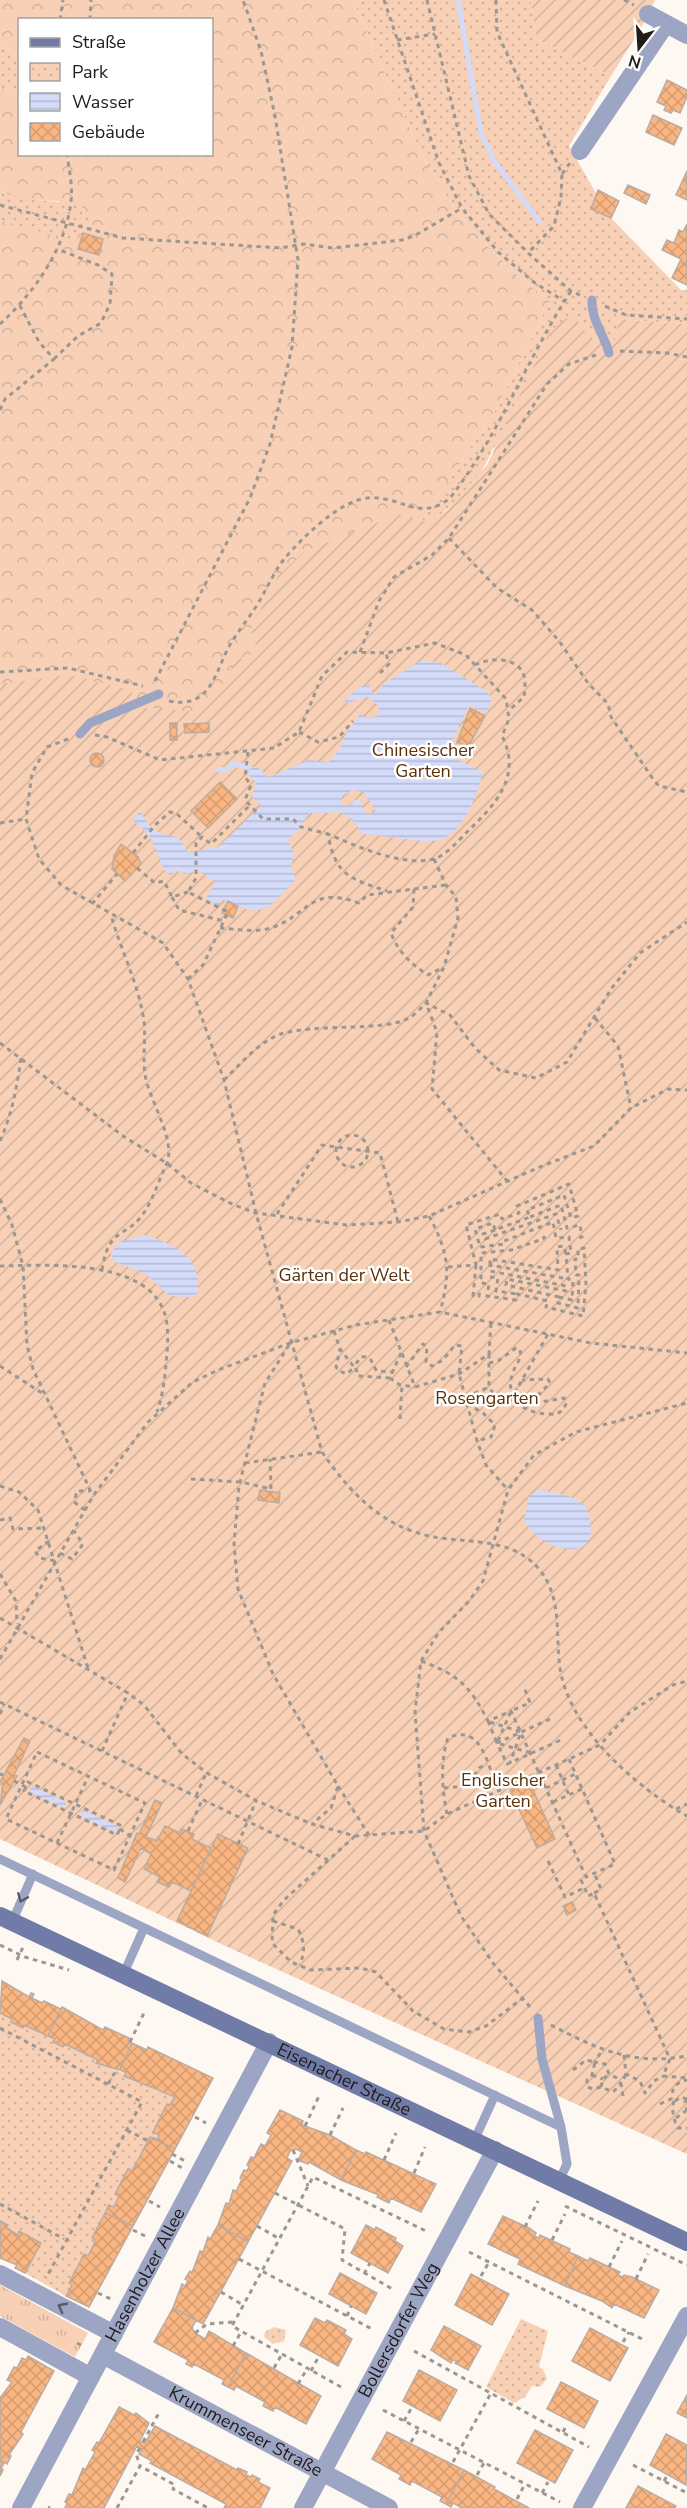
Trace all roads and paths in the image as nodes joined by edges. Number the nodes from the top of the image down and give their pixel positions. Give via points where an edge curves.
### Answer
1 (63, 0) edge
2 (91, 0) edge
3 (243, 0) edge
4 (384, 0) edge
5 (428, 0) edge
6 (496, 0) edge
7 (648, 14) dead end
8 (60, 18) edge
9 (90, 18) edge
10 (666, 24) junction
11 (435, 33) junction
12 (687, 36) edge
13 (397, 40) junction
14 (580, 151) dead end
15 (66, 156) edge
16 (0, 205) edge
17 (462, 208) junction
18 (67, 222) junction
19 (296, 246) junction
20 (57, 249) junction
21 (528, 253) junction
22 (571, 291) junction
23 (592, 300) junction
24 (564, 301) junction
25 (19, 304) junction
26 (687, 319) edge
27 (0, 324) edge
28 (609, 353) junction
29 (687, 357) edge
30 (54, 359) junction
31 (0, 410) edge
32 (449, 538) junction
33 (360, 652) junction
34 (386, 653) junction
35 (475, 665) junction
36 (0, 672) edge
37 (380, 673) dead end
38 (159, 694) joint
39 (507, 711) junction
40 (353, 721) dead end
41 (298, 732) junction
42 (80, 734) junction
43 (248, 752) junction
44 (687, 792) edge
45 (250, 805) junction
46 (26, 819) junction
47 (0, 823) edge
48 (328, 834) junction
49 (202, 837) junction
50 (133, 853) dead end
51 (434, 859) junction
52 (137, 868) dead end
53 (117, 874) dead end
54 (446, 885) junction
55 (414, 888) junction
56 (387, 891) junction
57 (188, 892) junction
58 (172, 897) junction
59 (93, 904) junction
60 (111, 915) junction
61 (224, 921) junction
62 (687, 922) edge
63 (220, 928) junction
64 (444, 967) junction
65 (188, 979) junction
66 (426, 1003) junction
67 (595, 1018) junction
68 (0, 1043) edge
69 (21, 1058) junction
70 (224, 1080) junction
71 (687, 1090) edge
72 (632, 1108) junction
73 (0, 1141) edge
74 (336, 1147) junction
75 (368, 1151) junction
76 (168, 1164) junction
77 (507, 1181) junction
78 (0, 1198) edge
79 (256, 1213) junction
80 (278, 1214) junction
81 (429, 1216) junction
82 (530, 1217) junction
83 (398, 1222) junction
84 (495, 1230) junction
85 (561, 1230) dead end
86 (576, 1238) dead end
87 (546, 1240) dead end
88 (481, 1253) junction
89 (474, 1254) junction
90 (566, 1254) junction
91 (476, 1265) junction
92 (490, 1265) junction
93 (0, 1266) edge
94 (23, 1266) junction
95 (448, 1267) junction
96 (102, 1270) junction
97 (490, 1277) dead end
98 (568, 1279) junction
99 (480, 1290) dead end
100 (517, 1294) junction
101 (559, 1297) junction
102 (440, 1312) junction
103 (388, 1320) junction
104 (491, 1322) junction
105 (334, 1331) junction
106 (548, 1334) junction
107 (290, 1343) junction
108 (340, 1349) junction
109 (401, 1353) junction
110 (687, 1353) edge
111 (489, 1354) junction
112 (489, 1363) junction
113 (0, 1366) edge
114 (354, 1367) junction
115 (406, 1367) junction
116 (392, 1372) junction
117 (459, 1374) junction
118 (390, 1378) junction
119 (522, 1380) junction
120 (402, 1385) junction
121 (415, 1387) junction
122 (489, 1387) junction
123 (46, 1396) junction
124 (513, 1396) junction
125 (465, 1397) junction
126 (687, 1403) edge
127 (467, 1404) junction
128 (156, 1413) junction
129 (400, 1419) dead end
130 (477, 1441) junction
131 (322, 1452) junction
132 (270, 1459) junction
133 (245, 1462) junction
134 (191, 1479) dead end
135 (241, 1482) junction
136 (0, 1486) edge
137 (508, 1490) junction
138 (91, 1491) junction
139 (93, 1496) junction
140 (85, 1510) junction
141 (0, 1520) edge
142 (44, 1528) junction
143 (73, 1530) junction
144 (49, 1541) junction
145 (495, 1544) junction
146 (60, 1553) junction
147 (56, 1562) junction
148 (0, 1574) edge
149 (0, 1618) edge
150 (17, 1626) junction
151 (0, 1659) edge
152 (421, 1661) junction
153 (88, 1669) junction
154 (687, 1681) edge
155 (524, 1687) dead end
156 (128, 1693) junction
157 (0, 1702) edge
158 (4, 1704) junction
159 (511, 1711) junction
160 (0, 1714) edge
161 (550, 1719) dead end
162 (488, 1721) junction
163 (504, 1727) junction
164 (521, 1732) junction
165 (561, 1740) dead end
166 (497, 1743) junction
167 (600, 1745) junction
168 (515, 1748) junction
169 (102, 1751) junction
170 (531, 1754) junction
171 (569, 1759) junction
172 (510, 1763) junction
173 (487, 1764) junction
174 (556, 1764) junction
175 (539, 1772) junction
176 (207, 1773) junction
177 (576, 1774) junction
178 (88, 1777) junction
179 (563, 1780) junction
180 (14, 1781) dead end
181 (21, 1784) junction
182 (338, 1786) junction
183 (26, 1787) junction
184 (444, 1788) junction
185 (546, 1788) junction
186 (582, 1789) junction
187 (498, 1791) junction
188 (569, 1795) junction
189 (196, 1796) junction
190 (202, 1799) junction
191 (256, 1801) junction
192 (553, 1802) junction
193 (75, 1804) junction
194 (687, 1804) edge
195 (676, 1809) junction
196 (71, 1814) junction
197 (447, 1814) junction
198 (687, 1816) edge
199 (247, 1821) junction
200 (312, 1824) junction
201 (120, 1829) junction
202 (188, 1831) dead end
203 (424, 1831) junction
204 (130, 1834) junction
205 (369, 1835) junction
206 (355, 1836) junction
207 (135, 1839) dead end
208 (57, 1843) junction
209 (238, 1844) dead end
210 (0, 1859) edge
211 (328, 1860) junction
212 (548, 1860) dead end
213 (594, 1873) junction
214 (33, 1874) junction
215 (586, 1877) junction
216 (584, 1888) junction
217 (594, 1893) junction
218 (6, 1919) edge
219 (273, 1921) junction
220 (144, 1928) junction
221 (27, 1939) dead end
222 (0, 1945) edge
223 (20, 1954) junction
224 (17, 1960) dead end
225 (300, 1965) junction
226 (77, 1974) dead end
227 (123, 1975) junction
228 (524, 1998) junction
229 (144, 2013) dead end
230 (538, 2018) junction
231 (0, 2028) edge
232 (130, 2042) dead end
233 (269, 2042) junction
234 (602, 2050) junction
235 (624, 2055) junction
236 (687, 2056) edge
237 (670, 2059) junction
238 (595, 2062) junction
239 (117, 2069) dead end
240 (573, 2070) dead end
241 (609, 2074) junction
242 (626, 2074) junction
243 (592, 2075) junction
244 (663, 2076) junction
245 (603, 2079) junction
246 (687, 2079) edge
247 (108, 2084) junction
248 (621, 2084) junction
249 (601, 2087) junction
250 (495, 2095) junction
251 (319, 2096) dead end
252 (623, 2096) dead end
253 (687, 2099) edge
254 (672, 2100) junction
255 (660, 2103) dead end
256 (343, 2108) dead end
257 (687, 2111) edge
258 (195, 2117) dead end
259 (676, 2118) junction
260 (206, 2123) dead end
261 (305, 2126) dead end
262 (561, 2127) junction
263 (687, 2128) edge
264 (128, 2130) junction
265 (396, 2133) dead end
266 (330, 2135) dead end
267 (474, 2140) junction
268 (148, 2141) dead end
269 (425, 2147) dead end
270 (293, 2150) dead end
271 (495, 2150) junction
272 (172, 2154) dead end
273 (384, 2160) dead end
274 (185, 2161) dead end
275 (170, 2162) dead end
276 (182, 2168) dead end
277 (414, 2173) dead end
278 (559, 2181) junction
279 (308, 2186) junction
280 (275, 2193) dead end
281 (149, 2201) dead end
282 (538, 2201) dead end
283 (560, 2203) dead end
284 (0, 2204) edge
285 (298, 2205) junction
286 (160, 2207) dead end
287 (565, 2214) dead end
288 (257, 2226) dead end
289 (525, 2226) dead end
290 (133, 2230) dead end
291 (426, 2231) dead end
292 (145, 2236) dead end
293 (279, 2238) junction
294 (65, 2239) junction
295 (552, 2240) dead end
296 (622, 2241) dead end
297 (687, 2242) edge
298 (469, 2252) dead end
299 (648, 2254) dead end
300 (239, 2259) dead end
301 (489, 2262) junction
302 (370, 2263) dead end
303 (687, 2265) edge
304 (609, 2267) dead end
305 (261, 2272) junction
306 (0, 2274) edge
307 (364, 2274) junction
308 (481, 2276) dead end
309 (636, 2279) dead end
310 (394, 2290) dead end
311 (221, 2292) dead end
312 (98, 2293) dead end
313 (38, 2294) junction
314 (111, 2299) dead end
315 (243, 2305) junction
316 (351, 2306) dead end
317 (347, 2316) junction
318 (687, 2316) edge
319 (234, 2322) junction
320 (0, 2327) edge
321 (372, 2329) dead end
322 (241, 2332) junction
323 (629, 2332) junction
324 (195, 2333) dead end
325 (114, 2334) junction
326 (646, 2341) dead end
327 (623, 2342) dead end
328 (77, 2343) dead end
329 (233, 2346) dead end
330 (85, 2347) dead end
331 (414, 2351) dead end
332 (282, 2354) junction
333 (103, 2355) junction
334 (319, 2356) dead end
335 (447, 2363) dead end
336 (444, 2367) junction
337 (274, 2368) dead end
338 (309, 2370) junction
339 (91, 2377) junction
340 (298, 2384) dead end
341 (341, 2387) dead end
342 (491, 2393) junction
343 (411, 2409) dead end
344 (383, 2410) dead end
345 (159, 2411) dead end
346 (404, 2421) junction
347 (567, 2424) dead end
348 (418, 2429) junction
349 (563, 2432) junction
350 (143, 2442) dead end
351 (411, 2442) dead end
352 (589, 2447) dead end
353 (140, 2448) dead end
354 (459, 2450) junction
355 (453, 2462) dead end
356 (484, 2462) junction
357 (633, 2465) dead end
358 (140, 2466) junction
359 (322, 2472) junction
360 (477, 2475) dead end
361 (667, 2476) dead end
362 (664, 2481) junction
363 (548, 2482) dead end
364 (525, 2484) junction
365 (542, 2493) junction
366 (687, 2493) edge
367 (517, 2499) dead end
368 (560, 2502) dead end
369 (111, 2506) dead end
370 (21, 2508) edge
371 (116, 2508) edge
372 (208, 2508) edge
373 (303, 2508) edge
374 (389, 2508) edge
375 (582, 2508) edge

1 - 8 path
2 - 9 path
3 - 19 path via 261,51
4 - 13 path
5 - 11 path
6 - 21 path via 497,32 562,174 554,226
7 - 10 street
10 - 12 street
10 - 14 street
11 - 13 path
11 - 21 path via 469,176 489,214
13 - 17 path via 439,163
15 - 18 path via 72,193
16 - 18 path
17 - 19 path via 402,240 333,248
17 - 24 path via 498,252
18 - 19 path via 123,238 266,248
18 - 20 path
19 - 36 path via 299,278 292,348 270,444 250,498 152,688 68,668
20 - 25 path
20 - 30 path via 112,274 110,304 101,323 78,336
21 - 22 path
22 - 23 path
22 - 24 path
23 - 26 path via 626,315
23 - 28 lane via 591,313
24 - 38 path via 535,350 503,418 450,498 428,510 379,498 351,502 299,542 275,570 206,692 180,704
25 - 27 path
25 - 30 path via 39,342
28 - 29 path via 622,350
28 - 32 path via 569,364 547,384
30 - 31 path via 5,399
32 - 33 path via 432,555 394,577 379,601
32 - 44 path via 497,588 532,610 608,704 611,717 659,786
33 - 34 path
33 - 41 path via 348,652 322,676
34 - 35 path via 435,642 466,655
34 - 37 path via 389,664
35 - 39 path via 506,699
35 - 39 path via 486,659 498,660 520,669 524,675 524,697
38 - 42 lane via 90,723
39 - 51 path via 509,719 502,736 509,750 508,779 495,805
40 - 41 path via 339,737 318,742
41 - 43 path via 274,748
42 - 43 path via 107,737 160,760
42 - 46 path via 47,747 32,773
43 - 45 path via 245,777 251,785 245,800
45 - 48 path via 264,819 293,819 301,827
45 - 49 path via 211,844
46 - 47 path
46 - 59 path via 39,859 61,885
48 - 51 path via 402,859
48 - 56 path via 331,856 351,879
49 - 50 path via 170,812
49 - 57 path via 196,843 196,878
51 - 54 path
52 - 58 path via 155,883 164,880
53 - 59 path
54 - 55 path
54 - 64 path via 456,897 458,918
55 - 56 path
55 - 64 path via 413,907 391,933 409,962 428,975
56 - 63 path via 378,896 367,895 359,903 325,897 274,927 261,930
57 - 58 path
57 - 61 path via 228,912
58 - 61 path via 179,910
59 - 60 path
60 - 65 path via 163,943
60 - 76 path via 143,1015 145,1075 168,1138
61 - 63 path
62 - 67 path via 640,953 611,989
63 - 65 path via 203,965
64 - 66 path
65 - 70 path
66 - 67 path via 450,1015 475,1048 499,1070 536,1078 567,1062
66 - 70 path via 410,1018 396,1024 315,1027 279,1035 253,1051
66 - 77 path via 437,1032 432,1089
67 - 72 path via 618,1046
68 - 69 path
69 - 73 path via 14,1099
69 - 76 path via 123,1136
70 - 79 path
71 - 72 path via 668,1089
72 - 77 path via 594,1146
74 - 75 path
74 - 75 path via 346,1135 357,1135 366,1141
74 - 75 path via 340,1162 350,1167 365,1161
74 - 80 path via 322,1145
75 - 83 path via 380,1153
76 - 79 path via 191,1184
76 - 96 path via 145,1212 115,1235
77 - 81 path
78 - 94 path
79 - 80 path
79 - 107 path
80 - 83 path via 346,1225
81 - 83 path
81 - 95 path via 443,1243
82 - 84 path
82 - 86 path via 561,1205 567,1228 580,1225 582,1237
82 - 89 path via 527,1210 564,1195 571,1218 578,1216 569,1184 517,1206 519,1213 502,1220 500,1214 466,1225
84 - 85 path via 483,1234 485,1239 556,1214
84 - 90 path via 493,1223 475,1229 480,1247 504,1244 553,1222 556,1238 569,1237 571,1253
87 - 88 path via 544,1237 511,1251
88 - 89 path
88 - 100 path via 481,1283 489,1284 487,1296 516,1300
89 - 91 path
90 - 92 path via 564,1246 557,1247 558,1270 490,1258
90 - 98 path
91 - 95 path
91 - 99 path via 473,1296 478,1296
92 - 98 path
92 - 101 path via 490,1271 566,1286 566,1291 507,1279 506,1285
93 - 94 path
94 - 96 path
94 - 123 path via 27,1344
95 - 102 path via 447,1290
96 - 128 path via 130,1278 149,1289 163,1308 168,1334 164,1393
97 - 100 path via 498,1278 496,1291
98 - 101 path via 573,1280 572,1300
100 - 101 path via 548,1301 546,1307 583,1316 584,1248 578,1249 575,1259 579,1275 578,1308 558,1303
102 - 103 path
102 - 104 path
103 - 105 path
103 - 109 path
104 - 106 path
104 - 111 path
105 - 107 path
105 - 108 path
106 - 110 path via 591,1343
106 - 119 path
107 - 128 path via 193,1382
107 - 131 path
107 - 133 path via 265,1383
108 - 114 path
108 - 114 path via 336,1369 347,1374
109 - 115 path
109 - 116 path
111 - 112 path
111 - 117 path
112 - 122 path
112 - 124 path via 516,1348 520,1350 511,1380
113 - 123 path
114 - 116 path via 361,1357 367,1356 377,1371
114 - 118 path via 357,1375 364,1378
115 - 117 path via 423,1344 428,1346 426,1363 432,1366 457,1344 464,1354
115 - 121 path
116 - 118 path
117 - 121 path
117 - 125 path
118 - 120 path
119 - 124 path
119 - 124 path via 548,1379 550,1383 535,1398 541,1402 564,1398 566,1405 554,1414 539,1414 523,1409
120 - 121 path
120 - 129 path
122 - 124 path via 498,1401 509,1403
122 - 125 path
123 - 138 path
125 - 127 path
126 - 137 path via 576,1432 534,1455
127 - 130 path
127 - 130 path via 495,1425 491,1437
128 - 139 path
130 - 137 path via 486,1465
131 - 132 path
131 - 145 path via 344,1483 377,1514 418,1533
132 - 133 path
132 - 135 path via 271,1489
133 - 135 path
134 - 135 path
135 - 182 path via 234,1544 238,1590 273,1674
136 - 142 path via 19,1492 38,1510
137 - 145 path
138 - 139 path
138 - 140 path via 77,1491 74,1502
139 - 140 path
140 - 143 path
141 - 142 path via 10,1518 13,1529
142 - 144 path
143 - 146 path
143 - 146 path via 83,1544 72,1559
144 - 147 path
144 - 147 path via 35,1551 40,1558
145 - 152 path via 483,1581 439,1632
145 - 167 path via 521,1553 538,1568 551,1588 559,1619 560,1668 568,1699
146 - 147 path
147 - 150 path
147 - 153 path
148 - 150 path via 16,1601
149 - 150 path
150 - 151 path
150 - 153 path
152 - 162 path via 456,1676 473,1693
152 - 203 path via 414,1712
153 - 156 path
154 - 167 path via 630,1712
155 - 159 path via 530,1703
156 - 169 path
156 - 176 path via 144,1705 182,1754
157 - 158 path
158 - 160 path
158 - 169 path
159 - 162 path
159 - 163 path
159 - 164 path
161 - 164 path
162 - 163 path
162 - 166 path
163 - 164 path
163 - 166 path
164 - 166 path
164 - 168 path
164 - 170 path
165 - 170 path
166 - 168 path
166 - 172 path via 507,1764
167 - 171 path
167 - 195 path via 625,1771
168 - 170 path
168 - 172 path
169 - 189 path
170 - 172 path
170 - 175 path
171 - 174 path
171 - 177 path
173 - 184 path via 479,1767 468,1786
173 - 184 path via 479,1742 469,1734 457,1733 448,1738 444,1749
173 - 187 path
174 - 175 path
174 - 179 path
175 - 185 path
175 - 187 path
176 - 189 path
176 - 191 path
177 - 179 path
177 - 186 path
178 - 181 path via 37,1752
178 - 193 path
178 - 204 path via 145,1803
179 - 185 path
179 - 188 path
180 - 181 path
181 - 183 path
181 - 208 path via 6,1819
182 - 200 path via 331,1808
182 - 205 path
183 - 193 path via 28,1782
183 - 196 path via 24,1791
184 - 197 path
185 - 192 path
186 - 188 path
186 - 213 path via 615,1864
187 - 197 path
188 - 192 path
189 - 190 path
190 - 199 path
190 - 202 path
191 - 199 path
191 - 200 path
192 - 215 path
193 - 196 path
193 - 201 path via 122,1826
194 - 195 path
195 - 198 path
196 - 201 path via 117,1835
196 - 208 path
197 - 203 path
199 - 209 path
199 - 211 path
200 - 206 path
201 - 204 path
203 - 205 path
203 - 228 path via 460,1916
204 - 207 path
204 - 208 path via 114,1870
205 - 206 path
206 - 211 path
210 - 214 lane
211 - 219 path via 284,1900
212 - 216 path via 565,1897
213 - 215 path
213 - 217 path via 602,1889
214 -> 218 lane
214 - 220 lane
215 - 216 path via 581,1880
216 - 217 path via 588,1896
217 - 237 path
218 - 227 street, Eisenacher Straße
219 - 225 path via 272,1943 291,1962
219 - 225 path via 298,1929 304,1953
220 - 227 lane
220 - 250 lane
221 - 223 path
222 - 223 path
223 - 224 path
223 - 226 path
225 - 228 path via 310,1970 360,1968 376,1972 413,2011 444,2029 469,2032 486,2026
227 - 233 street, Eisenacher Straße
228 - 230 path
229 - 232 path
230 - 234 path
230 - 262 lane via 542,2059
231 - 247 path
233 - 267 street, Eisenacher Straße
233 - 325 street, Hasenholzer Allee
234 - 235 path
234 - 238 path
235 - 237 path
235 - 242 path
236 - 237 path
237 - 244 path
238 - 240 path via 586,2060
238 - 241 path via 605,2064
238 - 243 path
239 - 247 path
241 - 245 path
241 - 248 path
242 - 244 path via 640,2081 645,2093
242 - 248 path
243 - 245 path
243 - 249 path via 587,2087
244 - 246 path
245 - 249 path
246 - 254 path via 672,2088
247 - 264 path via 142,2102
248 - 249 path via 613,2092
248 - 252 path
250 - 262 lane
250 - 267 lane
251 - 261 path
253 - 254 path
253 - 257 path
254 - 255 path
254 - 259 path
256 - 266 path
257 - 259 path
258 - 260 path
259 - 263 path via 678,2128
262 - 278 lane via 567,2164
264 - 268 path
264 - 294 path via 73,2232
265 - 273 path
267 - 271 street, Eisenacher Straße
269 - 277 path
270 - 279 path
271 - 278 street, Eisenacher Straße
271 - 359 street, Bollersdorfer Weg
272 - 274 path
275 - 276 path
278 - 297 street, Eisenacher Straße
279 - 285 path
279 - 291 path via 313,2177
280 - 285 path
281 - 286 path
282 - 289 path
283 - 303 path
284 - 294 path
285 - 293 path
285 - 307 path via 345,2229 342,2260
287 - 295 path
288 - 293 path
290 - 292 path
293 - 305 path
294 - 313 path
296 - 304 path
298 - 301 path
299 - 309 path
300 - 305 path
301 - 308 path
301 - 323 path
302 - 307 path
305 - 315 path
305 - 317 path
306 - 313 street
307 - 310 path
311 - 315 path
312 - 314 path
325 -> 313 street
315 - 319 path
316 - 317 path
317 - 321 path
318 - 375 street
319 - 322 path via 232,2326
319 - 324 path via 207,2325
320 - 339 street
322 - 329 path
322 - 332 path
323 - 326 path
323 - 327 path
325 - 333 street, Hasenholzer Allee
328 - 330 path
331 - 336 path
332 - 337 path
332 - 338 path
333 - 339 street, Hasenholzer Allee
333 - 359 street, Krummenseer Straße
334 - 338 path
335 - 336 path
336 - 342 path
338 - 340 path
338 - 341 path
339 - 370 street, Hasenholzer Allee
342 - 349 path
342 - 354 path
343 - 346 path
344 - 346 path
345 - 350 path
346 - 348 path
347 - 349 path
348 - 351 path
348 - 354 path
349 - 352 path
353 - 358 path via 136,2454
354 - 355 path
354 - 356 path
356 - 360 path
356 - 364 path
357 - 362 path
358 - 371 path
358 - 372 path
359 - 373 street, Bollersdorfer Weg
359 - 374 street, Krummenseer Straße
361 - 362 path
362 - 366 path
363 - 365 path
364 - 365 path
364 - 367 path
365 - 368 path
369 - 371 path

